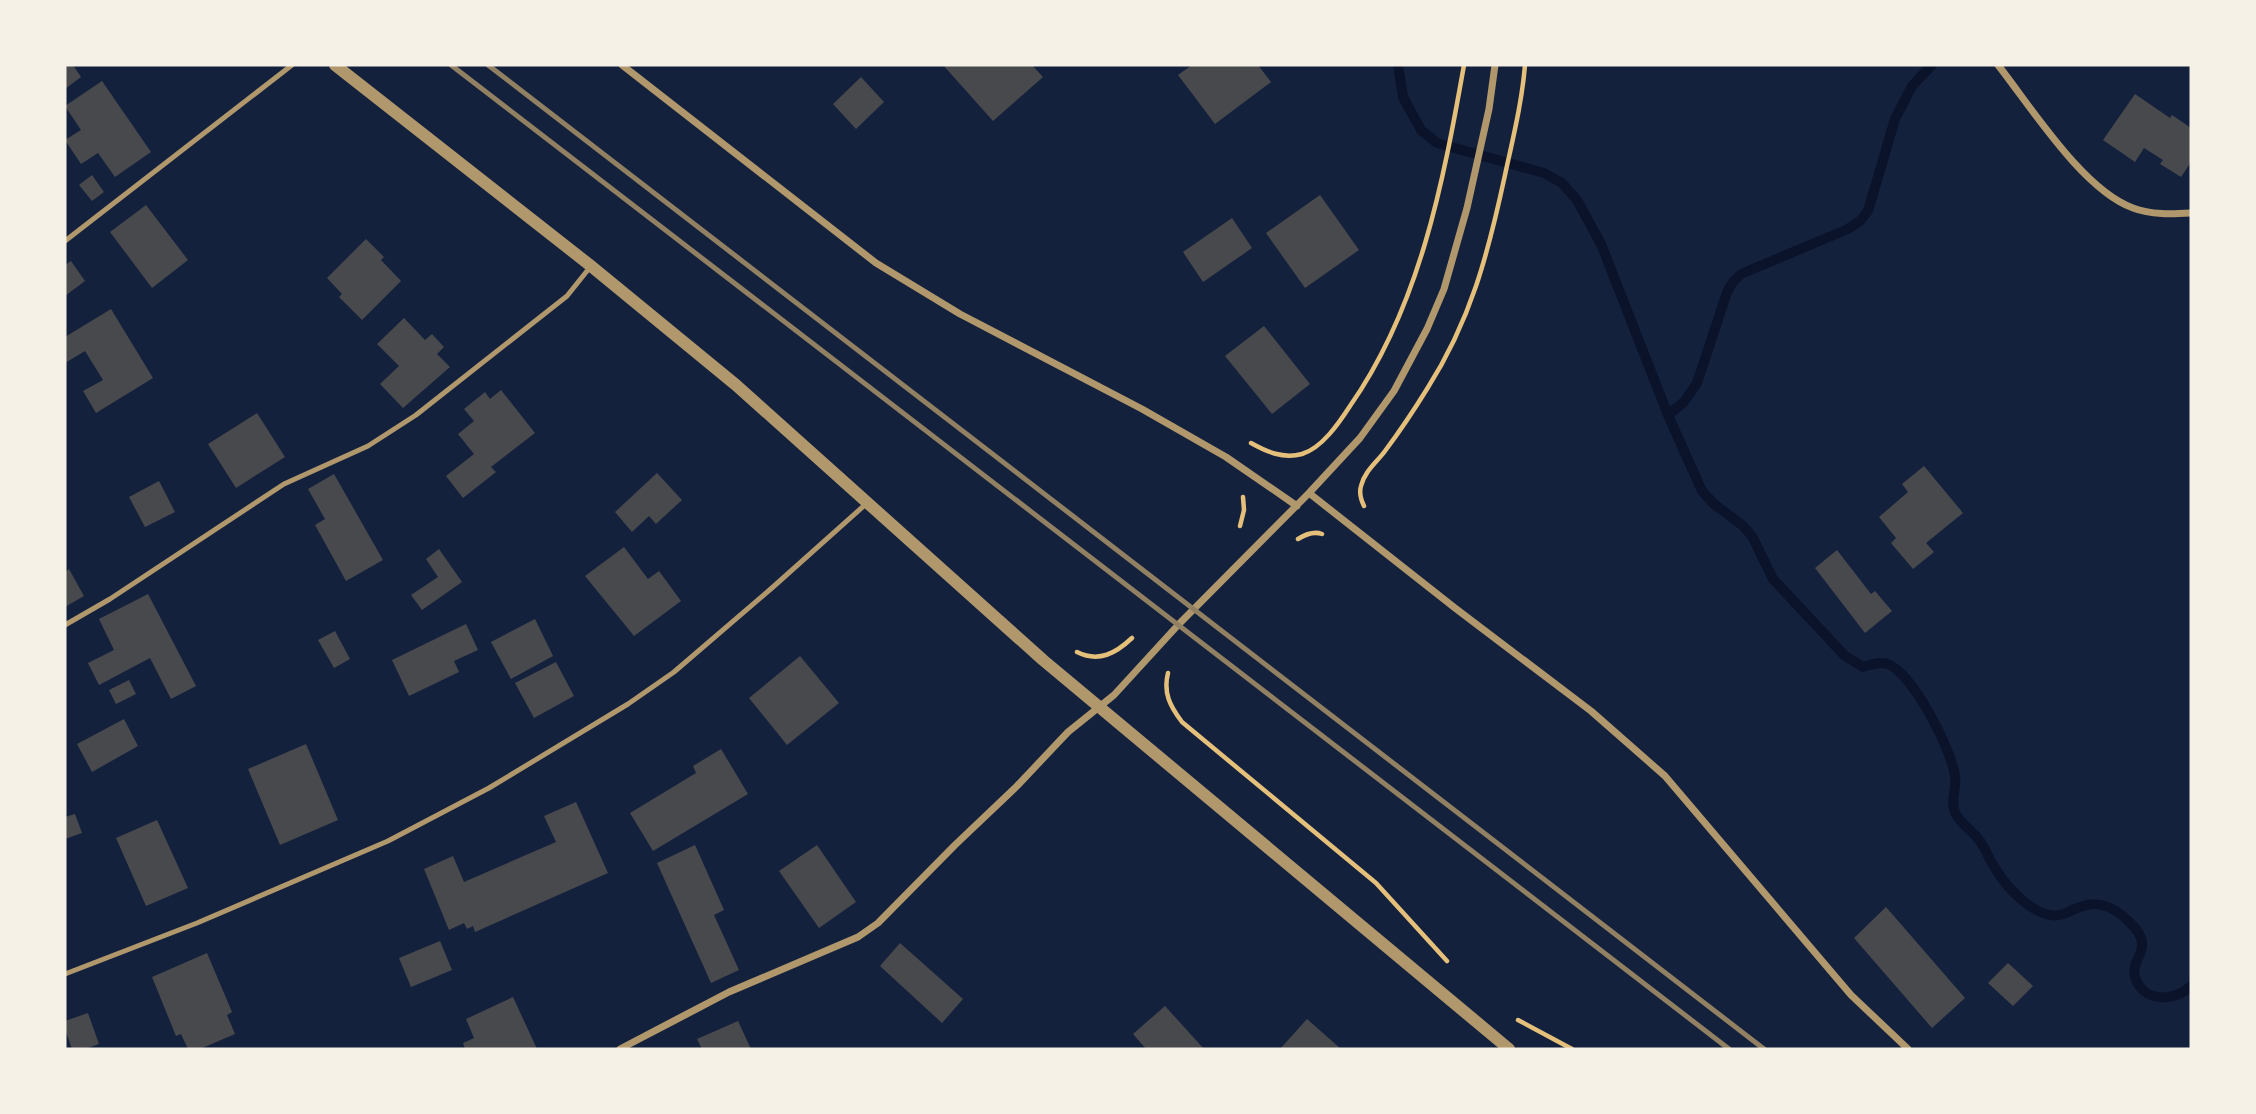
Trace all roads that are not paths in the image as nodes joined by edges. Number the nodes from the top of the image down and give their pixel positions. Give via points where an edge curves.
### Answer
1 (292, 65) edge
2 (335, 65) edge
3 (622, 65) edge
4 (1495, 65) edge
5 (1998, 65) edge
6 (2191, 213) edge
7 (65, 241) edge
8 (591, 266) junction
9 (1310, 493) junction
10 (868, 501) junction
11 (1297, 506) junction
12 (65, 625) edge
13 (1099, 707) junction
14 (65, 974) edge
15 (620, 1049) edge
16 (1509, 1049) edge
17 (1908, 1049) edge

1 - 7 lane
2 - 8 street
3 - 11 street via 876,263 960,314 1226,457
4 - 9 street via 1489,110 1444,289 1394,391 1360,438
5 - 6 street via 2063,149 2113,198 2150,213
8 - 10 street
8 - 12 lane via 567,296 416,415 368,446 284,484
9 - 11 street
9 - 17 street via 1591,711 1665,776 1842,985
10 - 13 street
10 - 14 lane via 674,672 489,788 388,841
11 - 13 street
13 - 15 street via 1068,732 878,923 858,937 729,992
13 - 16 street

